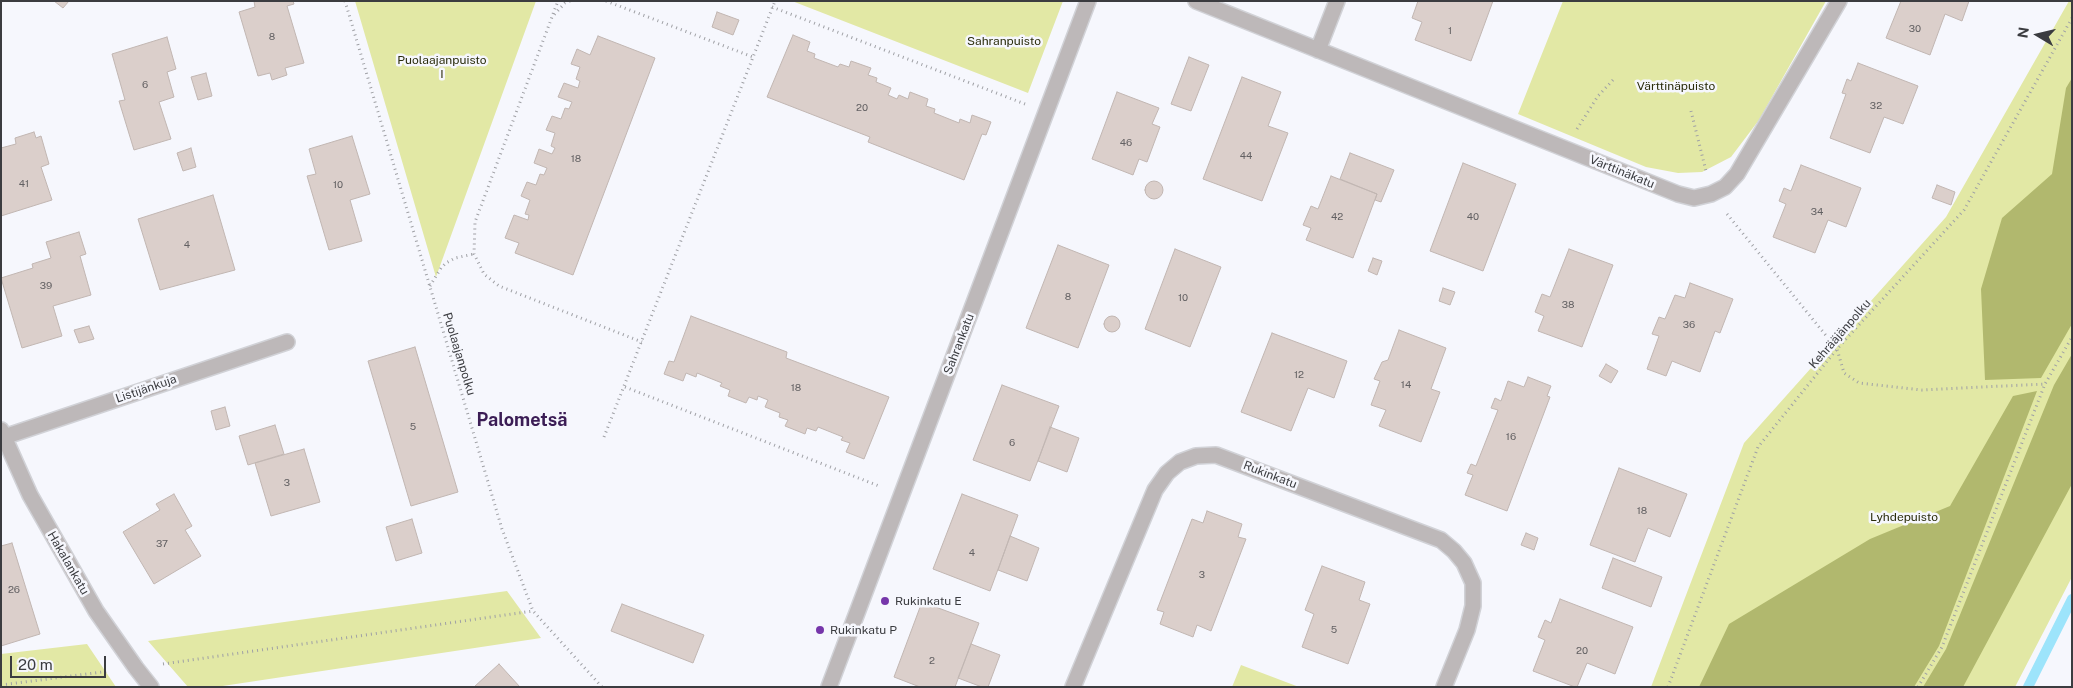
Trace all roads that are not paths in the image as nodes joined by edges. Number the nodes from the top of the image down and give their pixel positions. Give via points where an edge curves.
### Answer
1 (1088, 1) edge
2 (1196, 1) edge
3 (1337, 1) edge
4 (1839, 1) edge
5 (1318, 50) junction
6 (288, 342) dead end
7 (3, 433) edge
8 (152, 687) edge
9 (829, 687) edge
10 (1073, 687) edge
11 (1444, 687) edge

1 - 9 street, Sahrankatu
2 - 5 street, Värttinäkatu
3 - 5 street
4 - 5 street, Värttinäkatu via 1737,174 1725,187 1694,198
6 - 7 street, Listijänkuja
7 - 8 street, Hakalankatu via 30,495 96,611
10 - 11 street, Rukinkatu via 1155,490 1180,462 1216,454 1441,540 1454,551 1473,583 1473,606 1468,630

